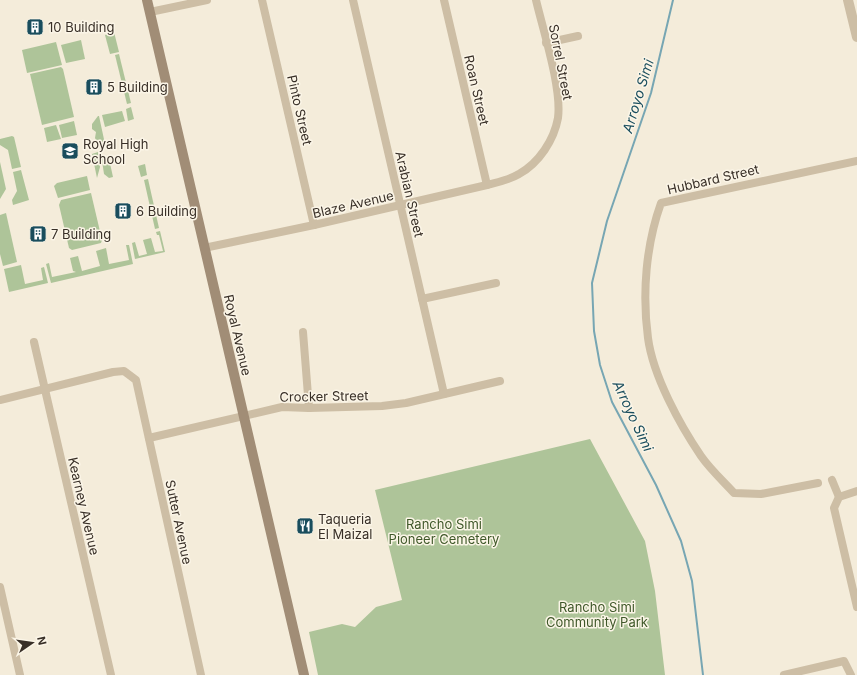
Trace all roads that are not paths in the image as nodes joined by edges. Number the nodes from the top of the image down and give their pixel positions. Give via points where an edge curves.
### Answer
1 (147, 0) edge
2 (207, 0) edge
3 (262, 0) edge
4 (353, 0) edge
5 (444, 0) edge
6 (536, 0) edge
7 (848, 0) edge
8 (150, 12) junction
9 (578, 36) dead end
10 (857, 38) edge
11 (546, 43) junction
12 (544, 151) joint
13 (857, 161) edge
14 (487, 185) junction
15 (400, 205) junction
16 (314, 225) junction
17 (204, 248) junction
18 (496, 283) dead end
19 (422, 299) junction
20 (303, 332) dead end
21 (34, 342) dead end
22 (500, 381) dead end
23 (45, 388) junction
24 (444, 394) junction
25 (0, 400) edge
26 (309, 408) junction
27 (244, 417) junction
28 (149, 438) junction
29 (832, 480) dead end
30 (818, 484) dead end
31 (857, 491) edge
32 (839, 496) junction
33 (0, 587) edge
34 (856, 601) edge
35 (20, 675) edge
36 (111, 675) edge
37 (200, 675) edge
38 (304, 675) edge
39 (784, 675) edge
40 (851, 675) edge

1 - 8 main road, Royal Avenue
2 - 8 street
3 - 16 street, Pinto Street
4 - 15 street, Arabian Street
5 - 14 street, Roan Street
6 - 11 street, Sorrel Street
7 - 10 street
8 - 17 main road, Royal Avenue
9 - 11 street
11 - 12 street, Sorrel Street via 558,101 558,118
12 - 14 street, Blaze Avenue via 520,174
13 - 30 street, Hubbard Street via 661,203 652,230 646,275 648,338 661,384 702,457 734,493 761,494
14 - 15 street, Blaze Avenue
15 - 16 street, Blaze Avenue
15 - 19 street, Arabian Street
16 - 17 street, Blaze Avenue
17 - 27 main road, Royal Avenue
18 - 19 street
19 - 24 street, Arabian Street
20 - 26 street
21 - 23 street, Kearney Avenue
22 - 24 street, Crocker Street
23 - 25 street
23 - 28 street, Sutter Avenue via 124,371 136,380
23 - 36 street, Kearney Avenue
24 - 26 street, Crocker Street via 382,406
26 - 27 street, Crocker Street via 282,407
27 - 28 street, Crocker Street
27 - 38 main road, Royal Avenue
28 - 37 street, Sutter Avenue
29 - 32 street
31 - 32 street
32 - 34 street via 834,508
33 - 35 street
39 - 40 street via 844,661

